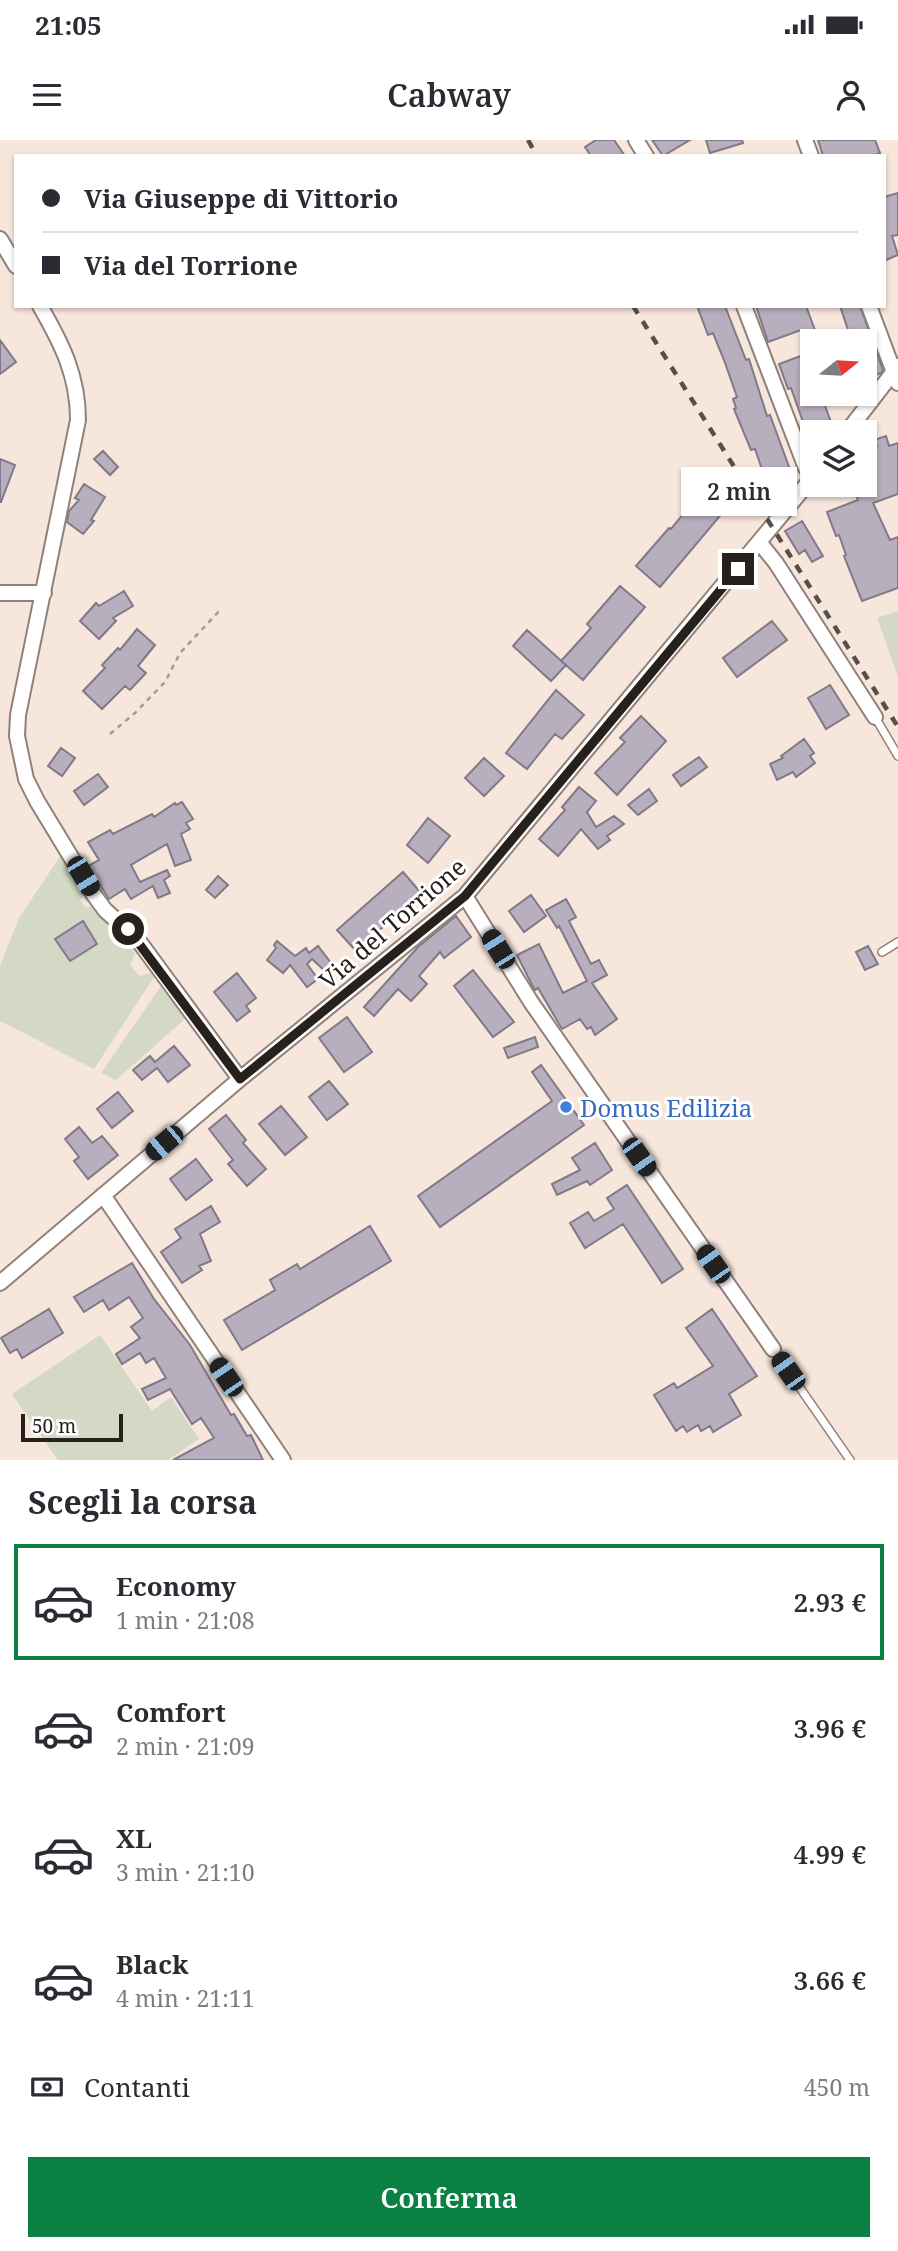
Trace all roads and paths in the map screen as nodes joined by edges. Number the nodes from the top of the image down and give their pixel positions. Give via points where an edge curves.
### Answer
1 (0, 239) edge
2 (14, 263) edge
3 (41, 308) edge
4 (745, 308) edge
5 (870, 308) edge
6 (897, 374) edge
7 (857, 420) edge
8 (800, 452) edge
9 (800, 493) edge
10 (760, 543) junction
11 (0, 593) edge
12 (44, 593) junction
13 (221, 609) dead end
14 (875, 717) joint
15 (110, 734) dead end
16 (898, 755) edge
17 (465, 896) junction
18 (898, 942) edge
19 (882, 952) dead end
20 (240, 1079) junction
21 (103, 1195) junction
22 (0, 1283) edge
23 (773, 1349) joint
24 (283, 1460) edge
25 (850, 1460) edge

1 - 2 street
3 - 12 street via 72,367 78,394 74,447
4 - 8 street
5 - 6 street
6 - 7 street
9 - 10 street, Via del Torrione
10 - 14 street
10 - 17 street, Via del Torrione
11 - 12 street
12 - 20 street via 18,715 17,736 26,779 97,900 138,940
13 - 15 path via 180,653 164,682
14 - 16 lane
17 - 20 street, Via del Torrione
17 - 23 street via 531,1002
18 - 19 lane
20 - 21 street, Via del Torrione
21 - 22 street, Via del Torrione
21 - 24 street
23 - 25 lane

